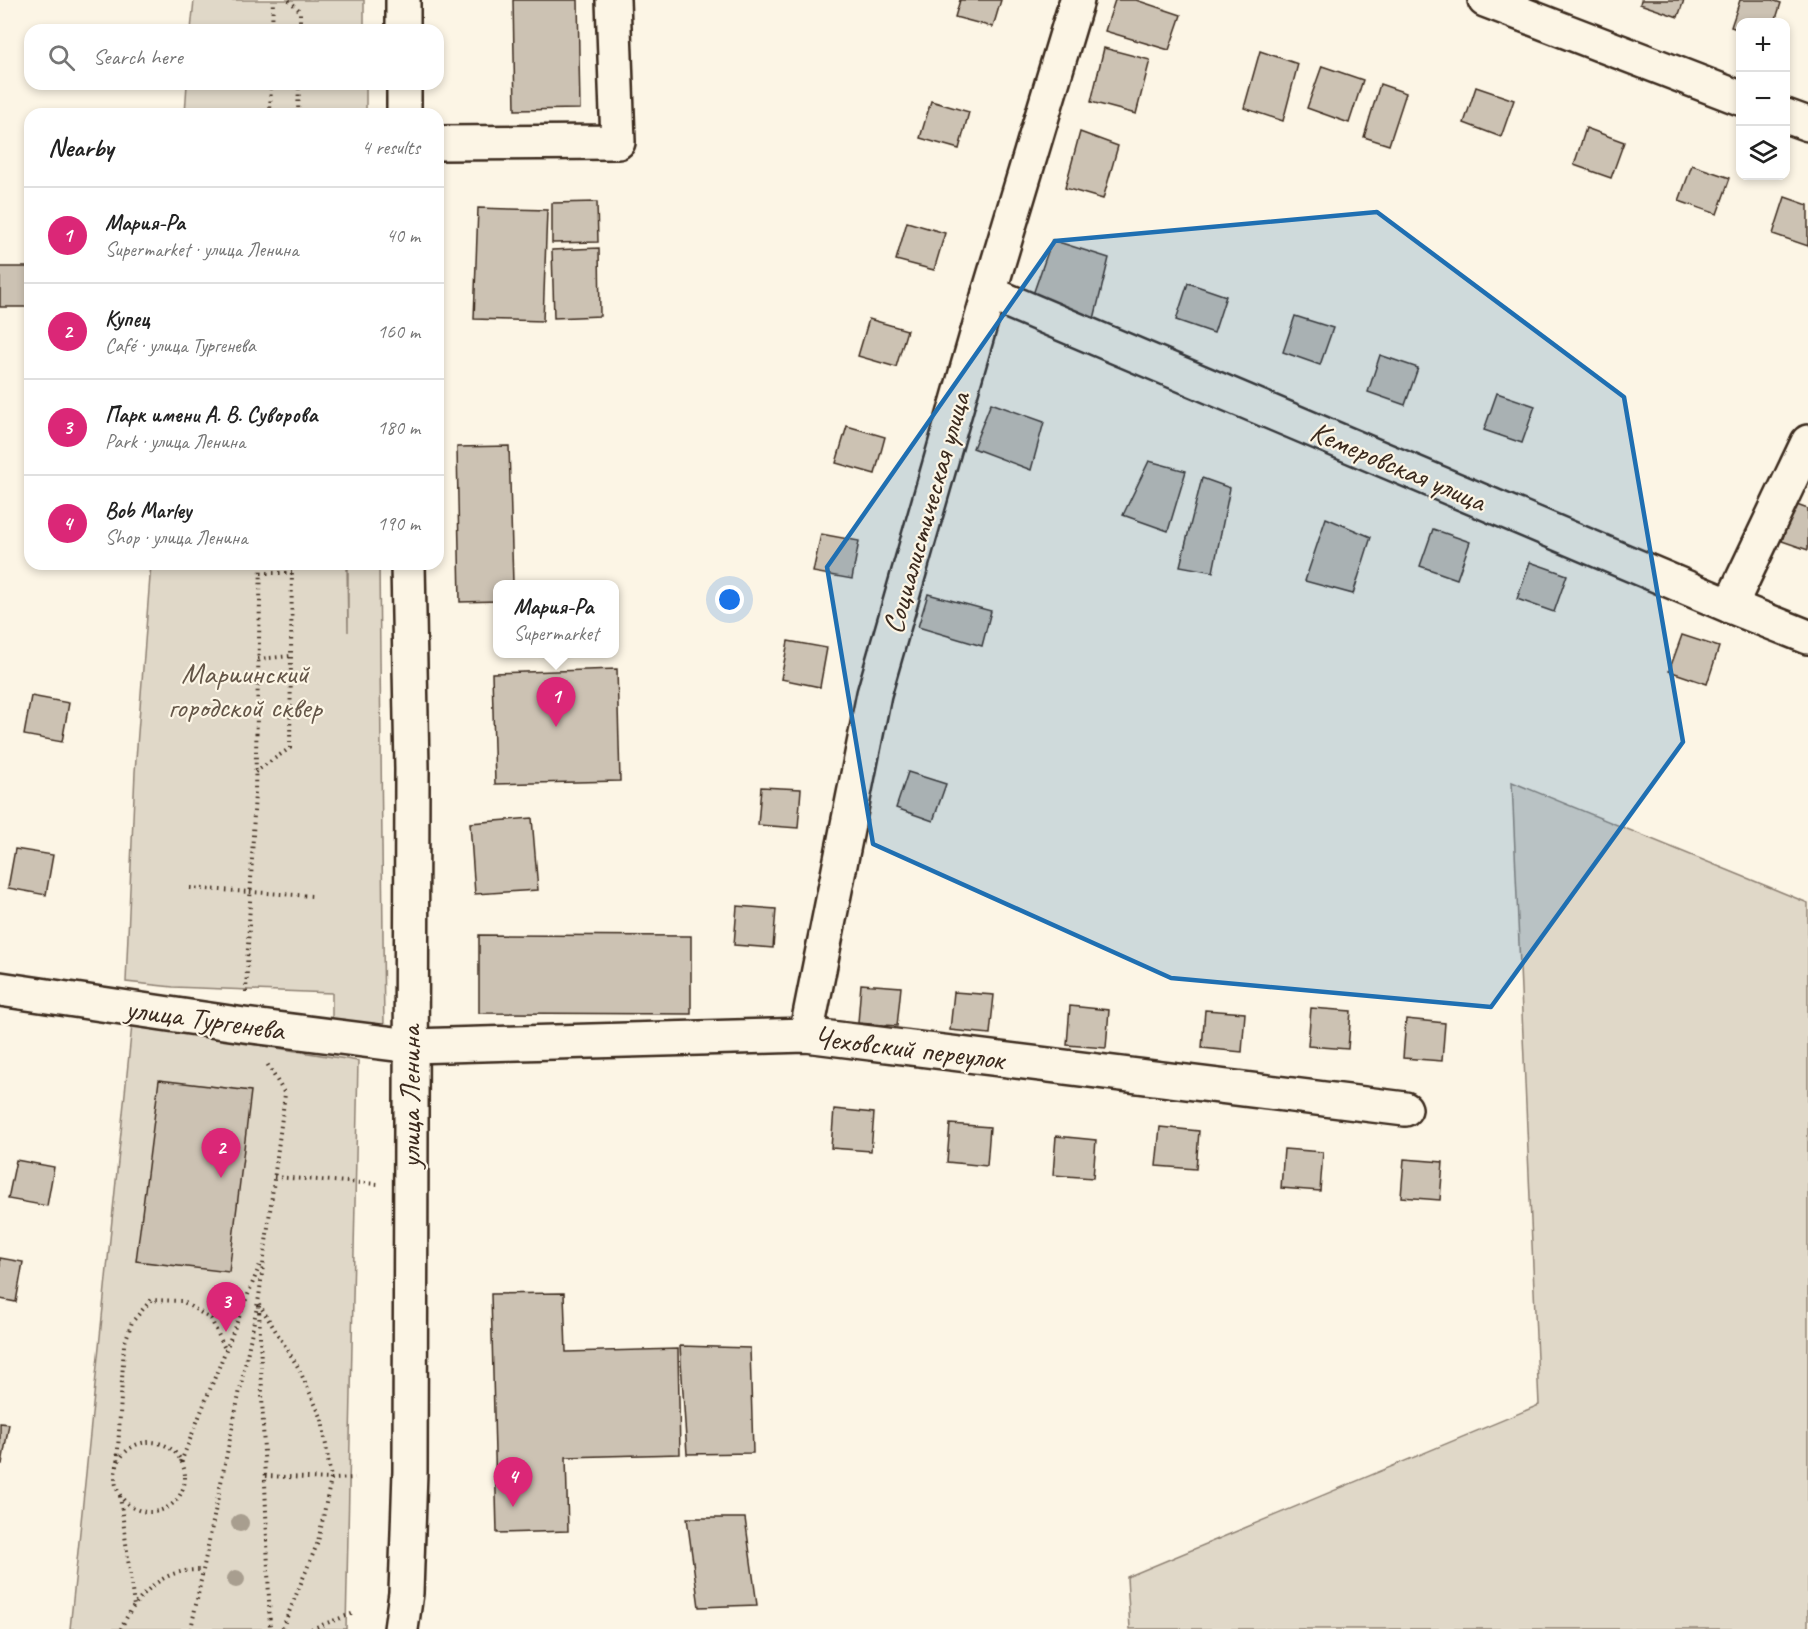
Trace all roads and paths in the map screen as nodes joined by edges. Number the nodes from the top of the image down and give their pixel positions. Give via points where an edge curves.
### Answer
1 (273, 0) edge
2 (289, 0) edge
3 (403, 0) edge
4 (613, 0) edge
5 (1077, 0) edge
6 (1485, 0) edge
7 (272, 24) edge
8 (300, 24) edge
9 (403, 24) edge
10 (271, 90) edge
11 (299, 90) edge
12 (404, 90) edge
13 (1736, 96) edge
14 (270, 108) edge
15 (298, 108) edge
16 (404, 108) edge
17 (1790, 118) edge
18 (1808, 124) edge
19 (444, 143) edge
20 (989, 293) junction
21 (1808, 442) edge
22 (408, 570) edge
23 (261, 573) joint
24 (292, 573) joint
25 (1730, 606) junction
26 (1808, 637) edge
27 (291, 657) junction
28 (258, 659) junction
29 (254, 772) junction
30 (190, 888) dead end
31 (250, 892) junction
32 (312, 896) dead end
33 (0, 989) edge
34 (244, 1025) junction
35 (806, 1035) junction
36 (411, 1046) junction
37 (1405, 1109) dead end
38 (274, 1177) junction
39 (410, 1186) junction
40 (264, 1256) junction
41 (259, 1297) junction
42 (259, 1304) junction
43 (226, 1351) junction
44 (181, 1462) junction
45 (117, 1467) junction
46 (265, 1476) junction
47 (355, 1478) dead end
48 (331, 1479) junction
49 (120, 1495) junction
50 (203, 1570) junction
51 (134, 1606) junction
52 (354, 1613) dead end
53 (121, 1629) edge
54 (191, 1629) edge
55 (270, 1629) edge
56 (282, 1629) edge
57 (311, 1629) edge
58 (401, 1629) edge

1 - 7 path
2 - 8 path via 300,11
3 - 9 street
4 - 19 street via 618,142
5 - 20 street, Социалистическая улица
6 - 13 street
10 - 14 path
11 - 15 path
12 - 16 street
17 - 18 street
20 - 25 street, Кемеровская улица
20 - 35 street, Социалистическая улица via 874,694
21 - 25 street
22 - 36 street, улица Ленина
23 - 24 path
23 - 28 path
24 - 27 path
25 - 26 street, Кемеровская улица
27 - 28 path
27 - 29 path via 290,748
28 - 29 path
29 - 31 path
30 - 31 path
31 - 32 path
31 - 34 path
33 - 34 street, улица Тургенева
34 - 36 street, улица Тургенева
34 - 38 path via 285,1094
35 - 36 street, Чеховский переулок
35 - 37 street, Чеховский переулок
36 - 39 street, улица Ленина
38 - 39 path
38 - 40 path
39 - 58 street, улица Ленина via 410,1471
40 - 41 path
40 - 43 path
41 - 42 path
41 - 50 path
42 - 46 path
42 - 48 path via 298,1366 322,1419
43 - 44 path
43 - 45 path via 211,1319 182,1301 151,1300 132,1322 124,1344
44 - 45 path via 170,1448 147,1442 125,1452
44 - 49 path via 182,1488 169,1506 159,1510 137,1509
45 - 49 path
46 - 48 path
46 - 55 path
47 - 48 path
48 - 56 path via 318,1542
49 - 51 path
50 - 51 path via 179,1572 163,1580
50 - 54 path
51 - 53 path
52 - 57 path

